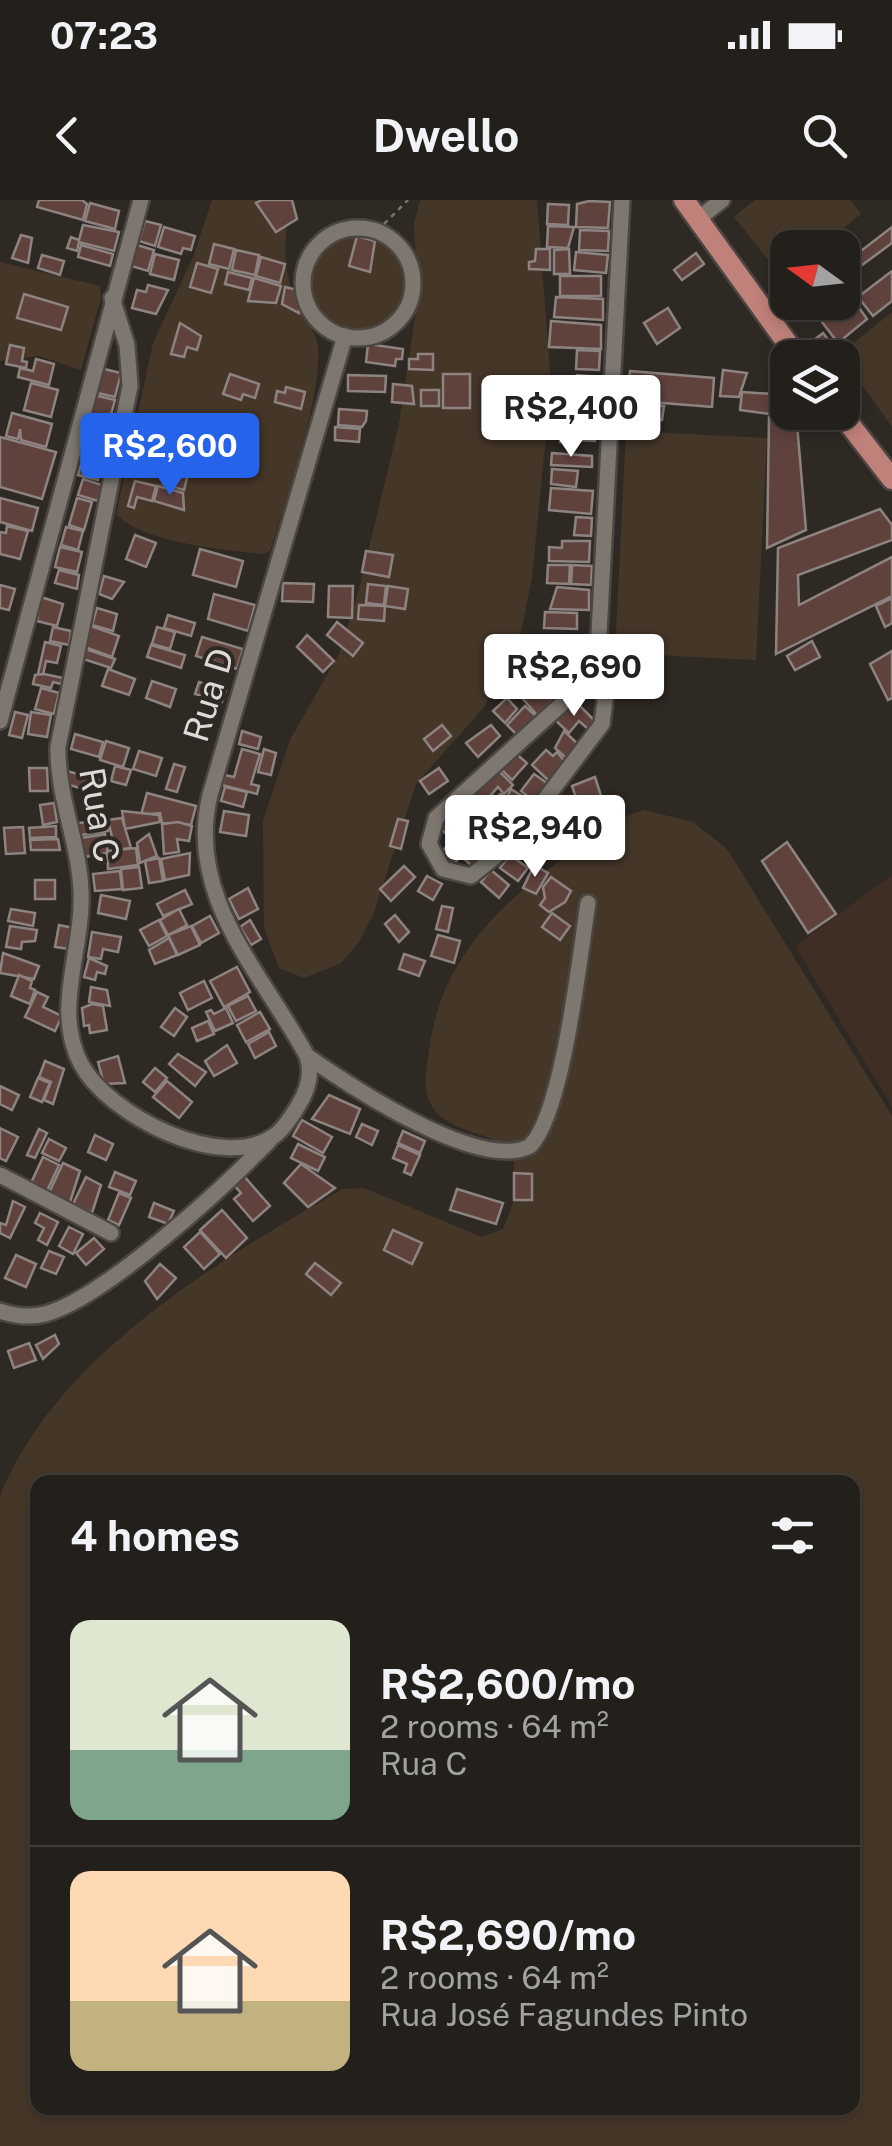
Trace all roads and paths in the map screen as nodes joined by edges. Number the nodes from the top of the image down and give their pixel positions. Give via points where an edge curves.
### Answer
1 (141, 200) edge
2 (408, 200) edge
3 (622, 200) edge
4 (684, 200) edge
5 (722, 200) edge
6 (698, 219) junction
7 (377, 231) junction
8 (112, 298) junction
9 (344, 336) junction
10 (785, 340) edge
11 (854, 430) edge
12 (892, 479) edge
13 (598, 653) junction
14 (0, 721) edge
15 (588, 903) dead end
16 (307, 1056) junction
17 (345, 1082) junction
18 (294, 1113) junction
19 (274, 1136) junction
20 (230, 1146) junction
21 (0, 1175) edge
22 (231, 1180) junction
23 (111, 1234) dead end
24 (0, 1311) edge

1 - 8 street
2 - 7 path
3 - 13 street
4 - 6 main road
5 - 6 street
6 - 10 main road
7 - 9 street via 406,256 411,294 400,318 384,330
7 - 9 street via 332,234 306,264 310,310
8 - 14 street
8 - 20 street, Rua C via 130,370 128,405 58,747 82,892 69,1030 84,1070 118,1108 168,1133
9 - 16 street, Rua D via 204,827 213,892
11 - 12 main road
13 - 13 street via 575,692 436,818 428,844 450,874 472,876 504,852 594,738 605,712
15 - 17 street, Rua D via 557,1079 546,1120 530,1146 510,1153 477,1148
16 - 17 street, Rua D
16 - 18 street, Rua D via 308,1086
17 - 18 street via 320,1084
18 - 19 street
19 - 20 street, Rua C
19 - 22 street
20 - 22 street via 238,1156
21 - 23 street
22 - 24 street via 76,1300 40,1316

